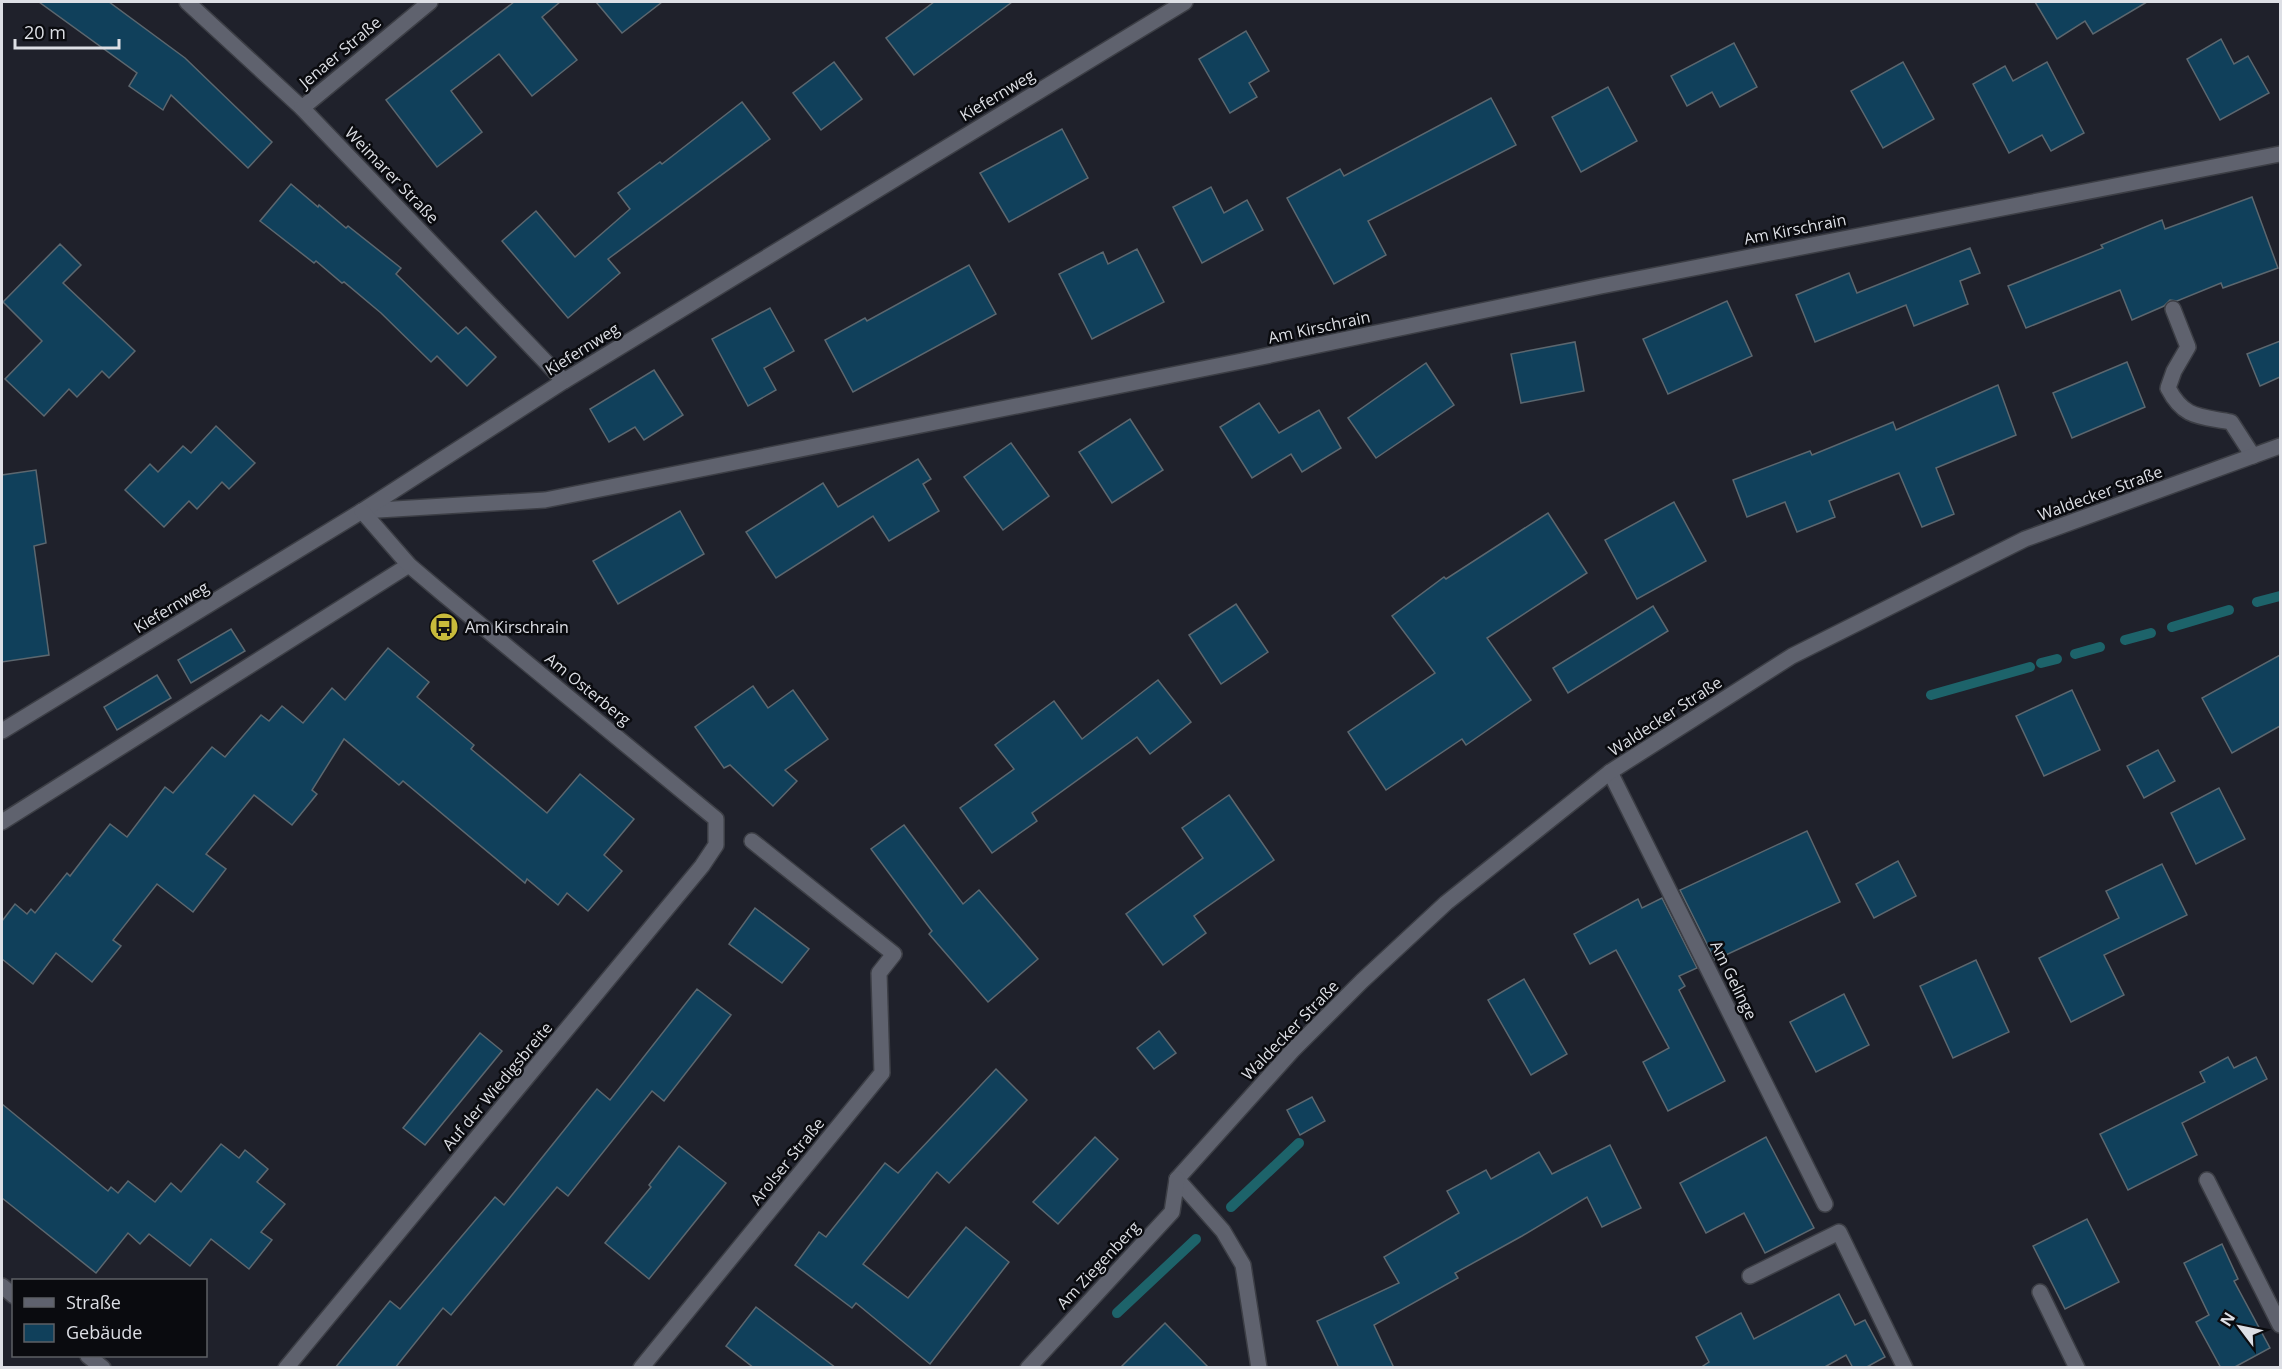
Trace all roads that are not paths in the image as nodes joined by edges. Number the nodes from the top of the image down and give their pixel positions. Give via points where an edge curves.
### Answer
1 (187, 2) edge
2 (430, 2) edge
3 (1185, 2) edge
4 (302, 108) junction
5 (2280, 154) edge
6 (2173, 309) dead end
7 (564, 381) junction
8 (2280, 446) edge
9 (2253, 456) junction
10 (362, 511) junction
11 (410, 565) junction
12 (2, 731) edge
13 (1611, 772) junction
14 (716, 819) joint
15 (2, 822) edge
16 (752, 841) dead end
17 (1177, 1179) junction
18 (2207, 1180) dead end
19 (1825, 1204) dead end
20 (1750, 1276) dead end
21 (2040, 1292) dead end
22 (2280, 1325) edge
23 (89, 1357) edge
24 (103, 1368) edge
25 (286, 1368) edge
26 (641, 1368) edge
27 (1028, 1368) edge
28 (1259, 1368) edge
29 (1905, 1368) edge
30 (2077, 1368) edge

1 - 4 street, Weimarer Straße
2 - 4 street, Jenaer Straße
3 - 7 street, Kiefernweg
4 - 7 street, Weimarer Straße
5 - 10 street, Am Kirschrain via 1601,286 545,500
6 - 9 street via 2188,347 2168,388 2176,404 2187,413 2231,422
7 - 10 street, Kiefernweg
8 - 9 street, Waldecker Straße
9 - 13 street, Waldecker Straße via 2025,539 1792,656
10 - 11 street, Am Osterberg
10 - 12 street, Kiefernweg
11 - 14 street, Am Osterberg
11 - 15 street
13 - 17 street, Waldecker Straße via 1446,903 1362,981 1292,1051
13 - 19 street, Am Gelinge
14 - 25 street, Auf der Wiedigsbreite via 716,845 702,866
16 - 26 street, Arolser Straße via 894,954 879,973 882,1073
17 - 27 street, Am Ziegenberg via 1172,1212
17 - 28 street via 1223,1231 1243,1265
18 - 22 street
20 - 29 street via 1839,1232
21 - 30 street
23 - 24 street

